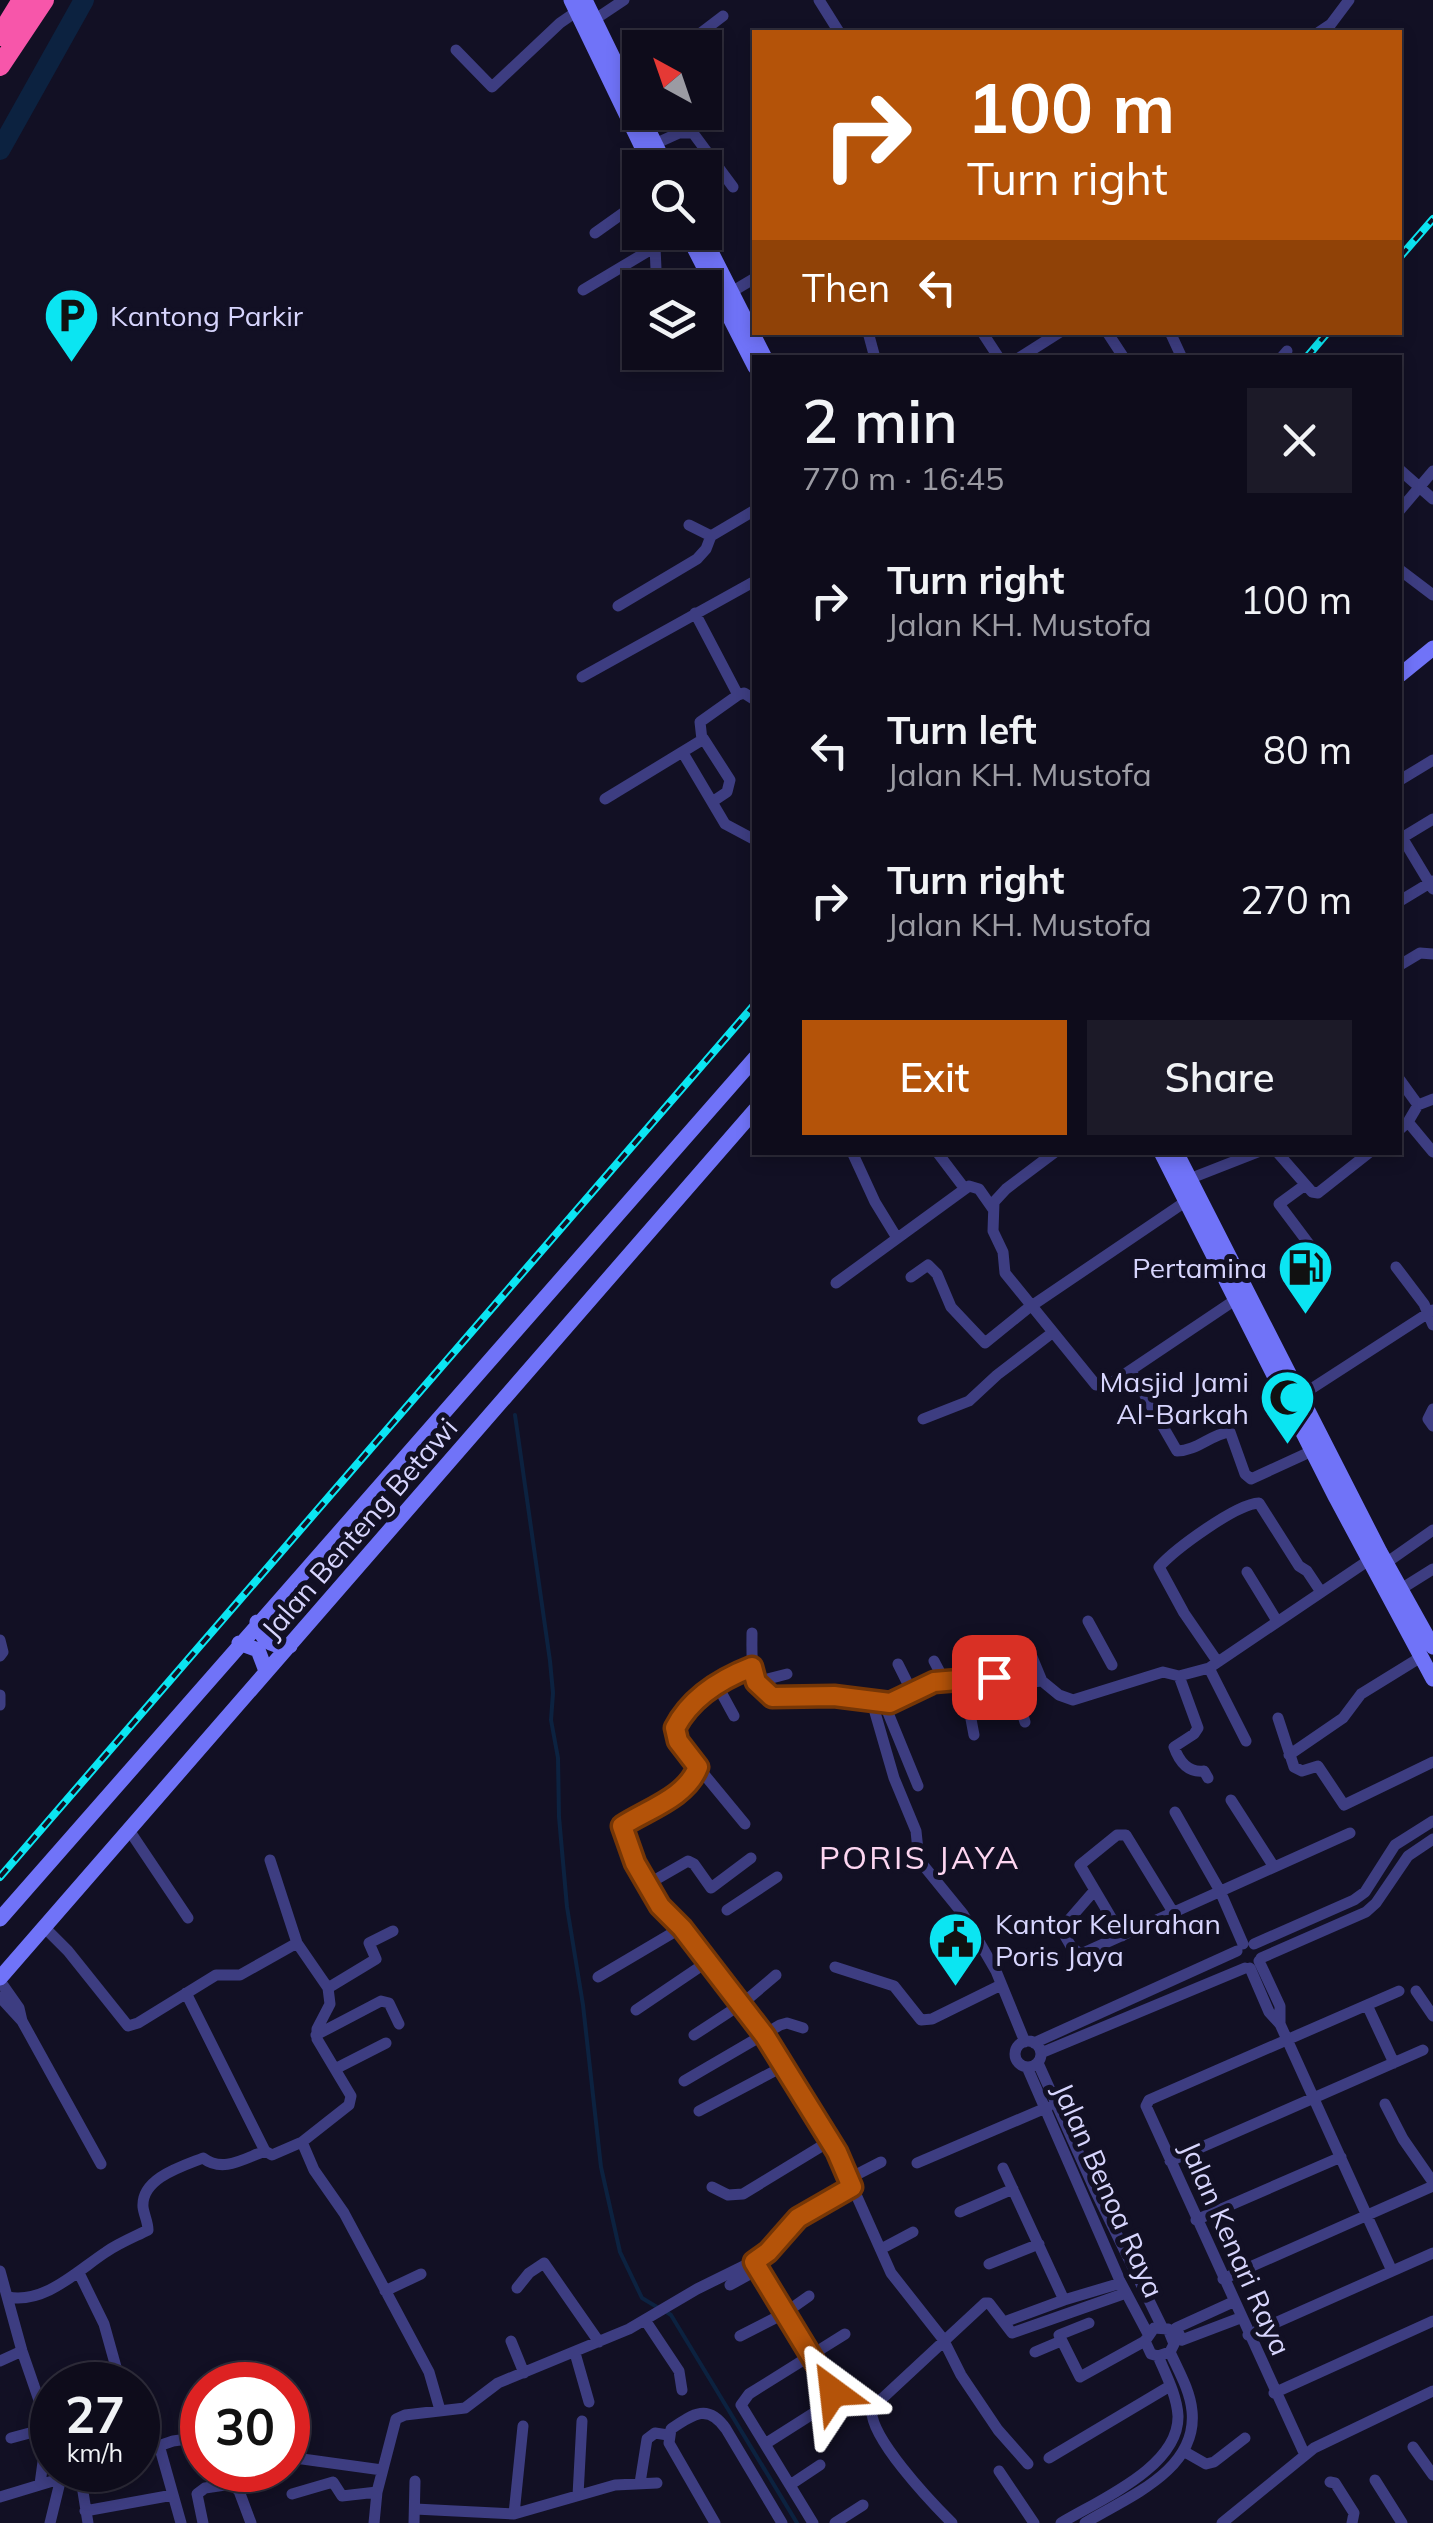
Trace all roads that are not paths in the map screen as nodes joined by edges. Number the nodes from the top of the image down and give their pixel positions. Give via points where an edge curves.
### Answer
1 (22, 0) edge
2 (44, 0) edge
3 (624, 0) edge
4 (819, 0) edge
5 (1348, 0) edge
6 (582, 12) edge
7 (723, 16) dead end
8 (704, 30) edge
9 (839, 30) edge
10 (1322, 30) edge
11 (0, 36) edge
12 (456, 50) dead end
13 (0, 66) edge
14 (622, 83) edge
15 (619, 85) junction
16 (648, 146) junction
17 (649, 150) edge
18 (651, 150) edge
19 (734, 187) dead end
20 (622, 214) edge
21 (594, 233) dead end
22 (651, 250) edge
23 (695, 250) edge
24 (709, 250) edge
25 (752, 280) edge
26 (584, 290) dead end
27 (727, 294) junction
28 (1055, 335) edge
29 (763, 355) edge
30 (1025, 355) edge
31 (752, 359) edge
32 (1433, 471) edge
33 (1402, 472) edge
34 (1419, 487) junction
35 (1433, 499) edge
36 (1402, 508) edge
37 (752, 512) edge
38 (689, 525) dead end
39 (711, 536) junction
40 (1402, 572) edge
41 (752, 583) edge
42 (1433, 595) edge
43 (618, 606) dead end
44 (695, 613) junction
45 (1433, 648) edge
46 (1426, 660) edge
47 (1402, 674) edge
48 (582, 677) dead end
49 (738, 695) junction
50 (752, 698) edge
51 (703, 738) junction
52 (682, 753) junction
53 (1433, 760) edge
54 (1402, 779) edge
55 (605, 800) dead end
56 (712, 802) junction
57 (1433, 819) edge
58 (1402, 836) edge
59 (752, 838) edge
60 (1402, 839) edge
61 (1432, 884) edge
62 (1402, 900) edge
63 (1433, 954) edge
64 (1402, 964) edge
65 (752, 1061) edge
66 (1402, 1083) edge
67 (727, 1090) junction
68 (1433, 1099) edge
69 (1418, 1104) junction
70 (752, 1108) edge
71 (752, 1112) edge
72 (1404, 1126) edge
73 (1433, 1152) edge
74 (854, 1155) edge
75 (939, 1155) edge
76 (1051, 1155) edge
77 (1162, 1155) edge
78 (1177, 1155) edge
79 (1250, 1155) edge
80 (1280, 1155) edge
81 (1366, 1155) edge
82 (1188, 1179) junction
83 (1305, 1184) junction
84 (965, 1189) junction
85 (1177, 1208) junction
86 (993, 1210) junction
87 (1205, 1225) junction
88 (898, 1238) junction
89 (1315, 1252) dead end
90 (1396, 1267) dead end
91 (911, 1276) dead end
92 (836, 1283) dead end
93 (1237, 1299) junction
94 (1033, 1306) junction
95 (1430, 1311) edge
96 (1433, 1325) edge
97 (1052, 1333) junction
98 (1131, 1371) junction
99 (1295, 1399) junction
100 (1433, 1409) edge
101 (923, 1419) dead end
102 (1433, 1426) edge
103 (1312, 1451) junction
104 (1433, 1530) edge
105 (1374, 1560) junction
106 (1433, 1569) edge
107 (1246, 1572) dead end
108 (1401, 1589) junction
109 (1321, 1592) junction
110 (1088, 1621) dead end
111 (1277, 1621) junction
112 (752, 1633) dead end
113 (251, 1635) junction
114 (0, 1640) edge
115 (983, 1645) dead end
116 (285, 1646) junction
117 (1030, 1652) dead end
118 (0, 1656) edge
119 (1420, 1657) edge
120 (934, 1661) dead end
121 (898, 1664) dead end
122 (1112, 1665) dead end
123 (1213, 1665) junction
124 (265, 1667) junction
125 (752, 1667) junction
126 (787, 1674) dead end
127 (1179, 1676) junction
128 (963, 1677) junction
129 (985, 1677) junction
130 (1433, 1679) edge
131 (944, 1680) junction
132 (756, 1682) junction
133 (1012, 1682) junction
134 (1042, 1682) junction
135 (716, 1683) junction
136 (912, 1692) junction
137 (0, 1695) edge
138 (878, 1703) junction
139 (0, 1705) edge
140 (734, 1716) dead end
141 (1278, 1718) dead end
142 (1025, 1722) dead end
143 (974, 1735) dead end
144 (1246, 1741) dead end
145 (1289, 1755) junction
146 (1433, 1762) edge
147 (698, 1767) junction
148 (1208, 1778) dead end
149 (918, 1786) dead end
150 (1232, 1800) dead end
151 (1175, 1812) dead end
152 (1433, 1821) edge
153 (745, 1824) dead end
154 (129, 1830) junction
155 (1350, 1833) dead end
156 (1433, 1839) edge
157 (751, 1858) dead end
158 (270, 1860) dead end
159 (1274, 1867) junction
160 (777, 1877) dead end
161 (648, 1884) junction
162 (711, 1888) junction
163 (1094, 1891) junction
164 (1220, 1892) junction
165 (1173, 1912) junction
166 (0, 1918) edge
167 (188, 1918) dead end
168 (44, 1927) junction
169 (682, 1928) junction
170 (392, 1932) dead end
171 (1122, 1936) junction
172 (297, 1943) junction
173 (1245, 1946) junction
174 (707, 1962) junction
175 (1254, 1964) junction
176 (835, 1966) dead end
177 (776, 1975) dead end
178 (598, 1977) dead end
179 (0, 1980) edge
180 (1001, 1985) junction
181 (328, 1988) junction
182 (1399, 1991) dead end
183 (1416, 1991) dead end
184 (186, 1994) junction
185 (0, 1997) edge
186 (742, 2003) junction
187 (1367, 2005) junction
188 (636, 2010) dead end
189 (1433, 2016) edge
190 (22, 2021) junction
191 (399, 2024) dead end
192 (803, 2028) dead end
193 (316, 2034) junction
194 (694, 2035) dead end
195 (765, 2036) junction
196 (1287, 2040) junction
197 (386, 2044) dead end
198 (1423, 2050) dead end
199 (1033, 2054) junction
200 (1394, 2063) junction
201 (784, 2066) junction
202 (335, 2069) junction
203 (684, 2082) dead end
204 (1314, 2098) junction
205 (1056, 2104) junction
206 (1384, 2104) dead end
207 (1044, 2109) junction
208 (699, 2111) dead end
209 (830, 2141) junction
210 (302, 2142) junction
211 (265, 2151) junction
212 (1341, 2157) junction
213 (1170, 2161) junction
214 (882, 2162) dead end
215 (102, 2164) dead end
216 (917, 2164) dead end
217 (1003, 2168) dead end
218 (850, 2183) junction
219 (1433, 2184) edge
220 (712, 2187) dead end
221 (1013, 2189) junction
222 (1088, 2192) junction
223 (960, 2212) dead end
224 (1367, 2215) junction
225 (1196, 2220) junction
226 (913, 2232) dead end
227 (1038, 2244) junction
228 (881, 2249) junction
229 (1433, 2253) edge
230 (988, 2264) dead end
231 (757, 2266) junction
232 (1392, 2271) junction
233 (0, 2272) edge
234 (80, 2273) junction
235 (422, 2274) dead end
236 (1223, 2279) junction
237 (730, 2285) dead end
238 (517, 2288) dead end
239 (1124, 2288) junction
240 (385, 2291) junction
241 (809, 2296) dead end
242 (14, 2298) junction
243 (1064, 2300) junction
244 (1233, 2302) junction
245 (785, 2313) junction
246 (1240, 2318) junction
247 (645, 2320) junction
248 (1007, 2321) dead end
249 (1433, 2321) edge
250 (1089, 2323) dead end
251 (1162, 2327) junction
252 (844, 2334) dead end
253 (1248, 2335) junction
254 (740, 2336) dead end
255 (1146, 2337) junction
256 (943, 2340) junction
257 (511, 2341) dead end
258 (1062, 2341) junction
259 (599, 2342) junction
260 (22, 2350) junction
261 (1035, 2352) dead end
262 (575, 2354) junction
263 (1164, 2354) junction
264 (812, 2356) junction
265 (0, 2361) edge
266 (115, 2362) edge
267 (30, 2368) edge
268 (524, 2373) junction
269 (1170, 2386) junction
270 (682, 2390) dead end
271 (1433, 2391) edge
272 (1274, 2392) junction
273 (589, 2402) dead end
274 (440, 2410) junction
275 (582, 2421) dead end
276 (524, 2426) dead end
277 (30, 2433) edge
278 (668, 2435) junction
279 (11, 2438) dead end
280 (1245, 2438) dead end
281 (765, 2444) junction
282 (1413, 2447) dead end
283 (160, 2449) edge
284 (1185, 2452) junction
285 (1305, 2455) junction
286 (1049, 2458) dead end
287 (310, 2461) edge
288 (1028, 2464) dead end
289 (820, 2465) dead end
290 (382, 2470) junction
291 (999, 2471) dead end
292 (1433, 2474) edge
293 (1376, 2480) dead end
294 (416, 2482) dead end
295 (1330, 2482) dead end
296 (640, 2483) junction
297 (657, 2483) dead end
298 (790, 2485) junction
299 (30, 2488) edge
300 (51, 2492) edge
301 (85, 2492) edge
302 (376, 2492) junction
303 (292, 2494) dead end
304 (173, 2495) junction
305 (578, 2495) junction
306 (0, 2497) edge
307 (863, 2506) dead end
308 (514, 2514) junction
309 (414, 2516) edge
310 (86, 2517) edge
311 (50, 2523) edge
312 (181, 2523) edge
313 (204, 2523) edge
314 (251, 2523) edge
315 (374, 2523) edge
316 (715, 2523) edge
317 (782, 2523) edge
318 (813, 2523) edge
319 (835, 2523) edge
320 (952, 2523) edge
321 (1034, 2523) edge
322 (1061, 2523) edge
323 (1085, 2523) edge
324 (1222, 2523) edge
325 (1352, 2523) edge
326 (1402, 2523) edge

1 - 11 highway
2 - 13 highway
3 - 6 street
4 - 9 street
5 - 10 street
6 - 12 street via 560,23 492,87
6 - 15 main road
7 - 8 street
14 - 15 street
15 - 16 main road
16 - 17 main road
16 - 18 main road
16 - 19 street via 693,134
20 - 21 street
22 - 26 street
23 - 27 main road
24 - 27 main road
25 - 27 street
27 - 29 main road
27 - 31 main road
28 - 30 street
32 - 34 street
33 - 34 street
34 - 35 street
34 - 36 street
37 - 39 street
38 - 39 street
39 - 43 street via 697,559
40 - 42 street
41 - 44 street
44 - 48 street
44 - 49 street
45 - 46 main road
46 - 47 main road
49 - 50 street
49 - 51 street via 700,722
51 - 52 street
51 - 56 street via 730,780 727,792
52 - 55 street
52 - 56 street
53 - 54 street
56 - 59 street via 724,824
57 - 58 street
60 - 61 street
61 - 62 street
63 - 64 street
65 - 67 main road, Jalan Benteng Betawi
66 - 69 street
67 - 70 main road via 739,1106
67 - 113 main road, Jalan Benteng Betawi
68 - 69 street
69 - 72 street
71 - 116 main road, Jalan Benteng Betawi
72 - 73 street
74 - 88 street
75 - 84 street
76 - 86 street via 997,1197
77 - 85 main road
78 - 82 main road
79 - 82 street
80 - 83 street
81 - 83 street via 1318,1193
82 - 87 main road
83 - 89 street via 1279,1204
84 - 86 street via 979,1189
84 - 88 street
85 - 87 main road
85 - 94 street
86 - 94 street via 1003,1269
87 - 93 main road
88 - 92 street
90 - 95 street
91 - 94 street via 928,1265 951,1308 984,1343
93 - 98 street
93 - 99 main road
94 - 97 street
95 - 96 street
95 - 99 street
97 - 98 street via 1096,1385
97 - 101 street via 969,1401
98 - 103 street via 1178,1451 1230,1432 1246,1476 1255,1479
99 - 103 main road
99 - 105 main road
100 - 102 street
103 - 105 main road
104 - 105 street
105 - 108 main road
105 - 109 street
105 - 119 main road
106 - 108 street
107 - 111 street
108 - 119 main road
109 - 111 street
109 - 123 street via 1258,1503 1210,1528 1159,1567
110 - 122 street
111 - 123 street
112 - 125 street
113 - 116 main road
113 - 124 main road
113 - 166 main road, Jalan Benteng Betawi
114 - 118 street
115 - 129 street
116 - 124 main road, Jalan Benteng Betawi
117 - 134 street
119 - 130 main road
119 - 145 street via 1356,1698 1343,1718
120 - 131 street
121 - 136 street
123 - 127 street
123 - 144 street
124 - 154 main road, Jalan Benteng Betawi
125 - 132 street
125 - 135 street
126 - 132 street
127 - 134 street via 1163,1672 1073,1700
127 - 148 street via 1198,1728 1174,1747 1186,1767 1204,1770
128 - 129 street
128 - 131 street
128 - 143 street
129 - 133 street
131 - 136 street
132 - 138 street via 772,1697
133 - 134 street
133 - 142 street
135 - 140 street
135 - 147 street via 675,1728
136 - 138 street
137 - 139 street
138 - 149 street
138 - 180 street via 894,1778 916,1830 918,1860 963,1914
141 - 145 street
145 - 146 street via 1296,1770 1318,1766 1344,1805
147 - 153 street
147 - 161 street via 682,1791 622,1826
150 - 159 street
151 - 164 street
152 - 173 street via 1396,1845 1354,1900
154 - 167 street
154 - 168 main road, Jalan Benteng Betawi
155 - 159 street
156 - 175 street, Jalan Benoa Raya via 1408,1856 1366,1912
157 - 162 street
158 - 172 street
159 - 164 street
160 - 162 street via 729,1913
161 - 162 street via 688,1861
161 - 169 street
163 - 165 street via 1080,1865 1122,1834
163 - 171 street
163 - 171 street via 1065,1922 1063,1936 1081,1954
164 - 165 street
164 - 173 street
165 - 171 street
168 - 179 main road, Jalan Benteng Betawi
168 - 184 street via 128,2026
169 - 174 street
169 - 178 street
170 - 181 street via 369,1943 376,1959
172 - 181 street
172 - 184 street via 244,1974 220,1973
173 - 175 street via 1260,1949
173 - 175 street via 1238,1961
173 - 199 street
174 - 186 street
174 - 188 street
175 - 196 street via 1280,2006
175 - 199 street, Jalan Benoa Raya
176 - 180 street via 894,1986 921,2020
177 - 186 street
179 - 190 street
180 - 199 street
181 - 193 street via 330,2007
182 - 187 street
183 - 189 street
184 - 211 street
185 - 190 street
186 - 194 street
186 - 195 street
187 - 196 street
187 - 200 street
190 - 215 street
191 - 193 street via 389,2003 381,2001
192 - 195 street via 784,2024
193 - 202 street
195 - 201 street
195 - 203 street
196 - 204 street
196 - 213 street, Jalan Kenari Raya via 1148,2100 1146,2112
197 - 202 street
198 - 200 street
199 - 205 street, Jalan Benoa Raya
199 - 207 street, Jalan Benoa Raya
200 - 204 street
201 - 208 street
201 - 209 street
202 - 210 street via 351,2100
204 - 212 street
204 - 213 street
205 - 207 street
205 - 222 street, Jalan Benoa Raya
206 - 219 street
207 - 216 street
207 - 222 street, Jalan Benoa Raya
209 - 218 street
209 - 220 street via 743,2194
210 - 211 street via 279,2154
210 - 240 street
211 - 234 street via 222,2167 203,2158 158,2179 144,2202 150,2228
212 - 224 street
212 - 225 street
213 - 225 street, Jalan Kenari Raya
214 - 218 street
217 - 221 street
218 - 228 street
218 - 231 street via 798,2218
219 - 224 street
221 - 223 street
221 - 227 street
222 - 239 street, Jalan Benoa Raya
222 - 251 street, Jalan Benoa Raya
224 - 232 street
224 - 236 street
225 - 236 street, Jalan Kenari Raya
226 - 228 street
227 - 230 street
227 - 243 street
228 - 256 street via 890,2273
229 - 232 street
231 - 237 street
231 - 245 street
231 - 247 street
232 - 253 street
233 - 242 street
234 - 242 street
234 - 266 street
235 - 240 street
236 - 244 street, Jalan Kenari Raya
238 - 259 street via 544,2264
239 - 243 street
239 - 255 street, Jalan Benoa Raya
239 - 256 street via 1012,2333 986,2303
240 - 274 street via 429,2372
241 - 245 street
242 - 260 street
243 - 248 street
244 - 246 street, Jalan Kenari Raya
244 - 246 street via 1176,2328 1182,2340
245 - 254 street
245 - 264 street
246 - 253 street, Jalan Kenari Raya
247 - 259 street
247 - 270 street via 679,2371
249 - 272 street
250 - 258 street via 1061,2334
251 - 255 street
251 - 263 street via 1174,2338
252 - 264 street
253 - 272 street, Jalan Kenari Raya
255 - 258 street via 1082,2377
255 - 263 street via 1152,2354
256 - 288 street via 974,2396
256 - 320 street via 871,2415 904,2471
257 - 268 street
258 - 261 street
259 - 262 street
260 - 265 street
260 - 267 street
262 - 268 street
262 - 273 street
263 - 269 street
263 - 284 street via 1192,2409
264 - 281 street via 832,2400
264 - 281 street via 742,2401
268 - 274 street via 465,2408
269 - 286 street
269 - 322 street via 1178,2417 1168,2452
271 - 285 street
272 - 285 street, Jalan Kenari Raya
274 - 290 street via 396,2419
275 - 305 street
276 - 308 street
277 - 279 street
278 - 296 street via 647,2439
278 - 316 street
278 - 317 street via 694,2413 718,2418
280 - 284 street via 1206,2464
281 - 298 street
282 - 292 street
283 - 304 street
284 - 323 street via 1158,2478
285 - 324 street
287 - 290 street
289 - 298 street
290 - 302 street
291 - 321 street
293 - 326 street
294 - 309 street
295 - 325 street via 1354,2514
296 - 297 street
296 - 305 street
298 - 318 street
299 - 306 street
300 - 311 street
301 - 310 street
302 - 303 street via 342,2496 330,2482
302 - 315 street
304 - 310 street
304 - 312 street
305 - 308 street
307 - 319 street
308 - 309 street
313 - 314 street via 197,2494 232,2484

